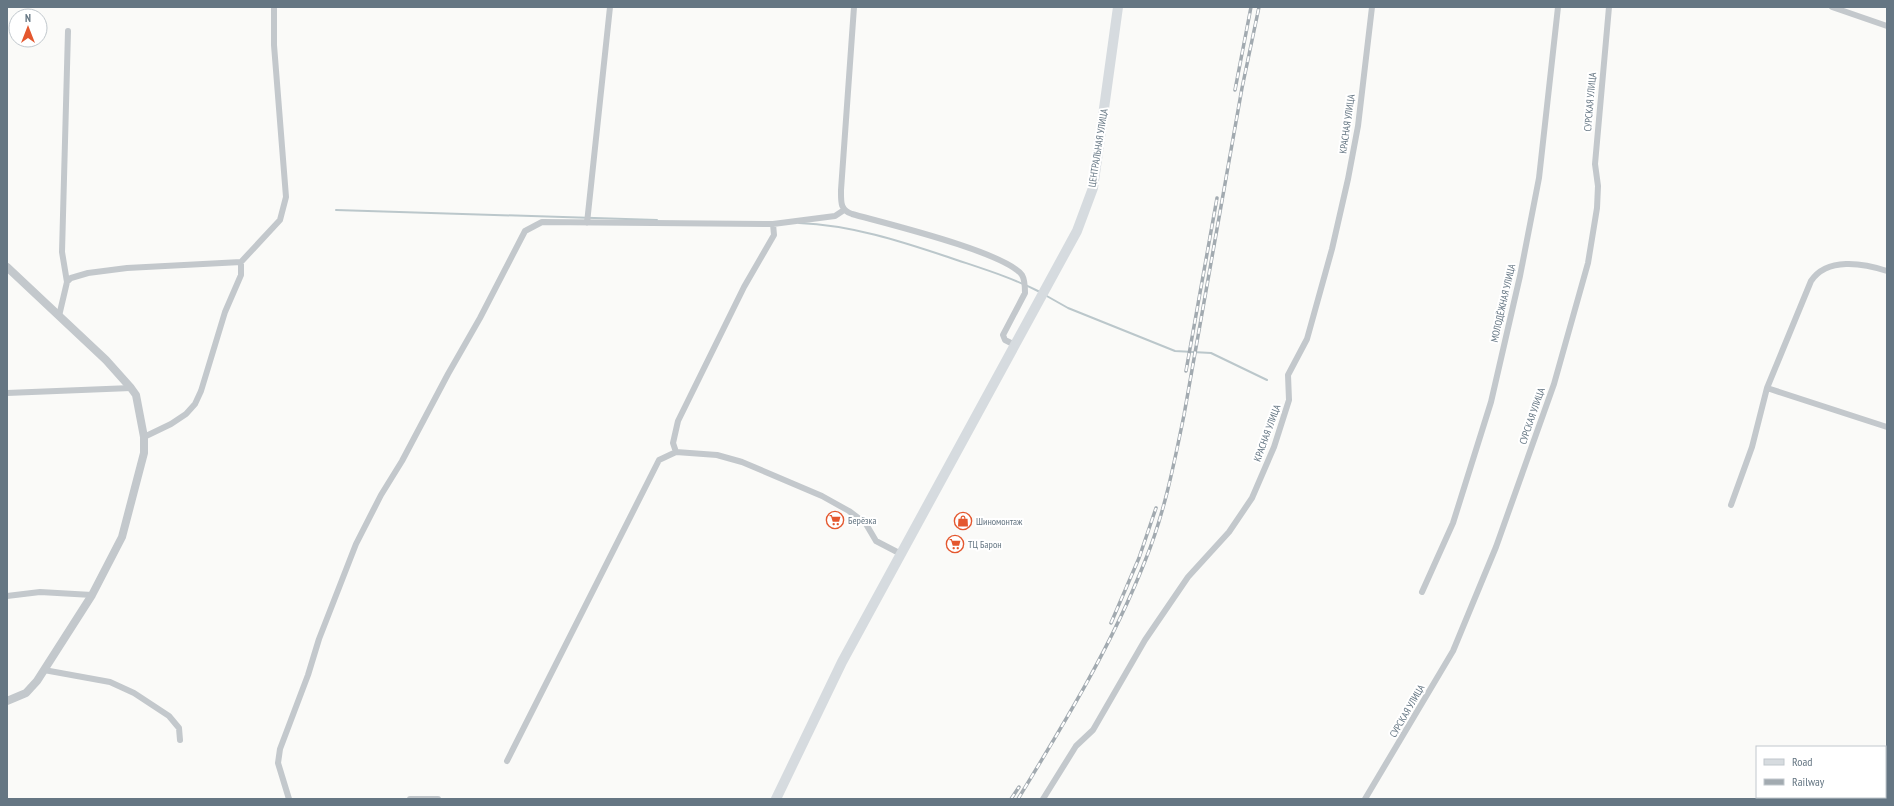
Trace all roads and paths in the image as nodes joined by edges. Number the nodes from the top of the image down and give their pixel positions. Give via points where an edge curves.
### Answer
1 (274, 7) edge
2 (610, 7) edge
3 (854, 7) edge
4 (1118, 7) edge
5 (1372, 7) edge
6 (1558, 7) edge
7 (1609, 7) edge
8 (1832, 7) edge
9 (1887, 26) edge
10 (68, 31) dead end
11 (844, 210) junction
12 (587, 223) junction
13 (773, 224) junction
14 (241, 262) junction
15 (7, 267) edge
16 (1887, 271) edge
17 (67, 282) junction
18 (59, 316) junction
19 (1015, 345) junction
20 (131, 388) junction
21 (1767, 388) junction
22 (7, 393) edge
23 (1887, 428) edge
24 (144, 436) junction
25 (676, 452) junction
26 (1731, 505) dead end
27 (901, 554) junction
28 (1422, 592) dead end
29 (92, 595) junction
30 (7, 596) edge
31 (44, 670) junction
32 (7, 701) edge
33 (180, 740) dead end
34 (507, 761) dead end
35 (289, 799) edge
36 (410, 799) edge
37 (438, 799) edge
38 (776, 799) edge
39 (1042, 799) edge
40 (1365, 799) edge

1 - 14 street via 274,44 286,197 280,220
2 - 12 street
3 - 11 street via 841,190
4 - 19 main road, ЦЕНТРАЛЬНАЯ УЛИЦА via 1093,188 1077,231
5 - 39 street, КРАСНАЯ УЛИЦА via 1358,126 1348,179 1307,338 1288,375 1289,400 1274,447 1252,498 1229,532 1188,577 1145,640 1093,730 1076,746
6 - 28 street, МОЛОДЁЖНАЯ УЛИЦА via 1539,178 1491,402 1453,523
7 - 40 street, СУРСКАЯ УЛИЦА via 1595,164 1597,208 1588,263 1554,384 1496,547 1454,651
8 - 9 street
10 - 17 street via 62,252
11 - 13 street via 835,216
11 - 19 street via 988,254 1022,275 1026,285 1025,293 1003,335 1005,340
12 - 13 street
12 - 35 street via 542,222 525,231 402,461 381,495 356,544 280,750 278,763
13 - 25 street via 774,235 744,287 678,421 673,443
14 - 17 street via 128,268 88,273 71,278
14 - 24 street via 241,275 225,312 195,404 171,424
15 - 18 street
16 - 21 street via 1849,263 1817,272
17 - 18 street
18 - 20 street via 106,360
19 - 27 main road, ЦЕНТРАЛЬНАЯ УЛИЦА
20 - 22 street
20 - 24 street via 136,395
21 - 23 street
21 - 26 street via 1752,447
24 - 29 street via 144,453 122,537
25 - 27 street via 717,455 742,462 822,496 866,524 876,541
25 - 34 street via 659,460
27 - 38 main road, ЦЕНТРАЛЬНАЯ УЛИЦА via 842,662
29 - 30 street via 40,592
29 - 31 street
31 - 32 street via 26,693
31 - 33 street via 110,682 134,693 169,716 179,728
36 - 37 street

